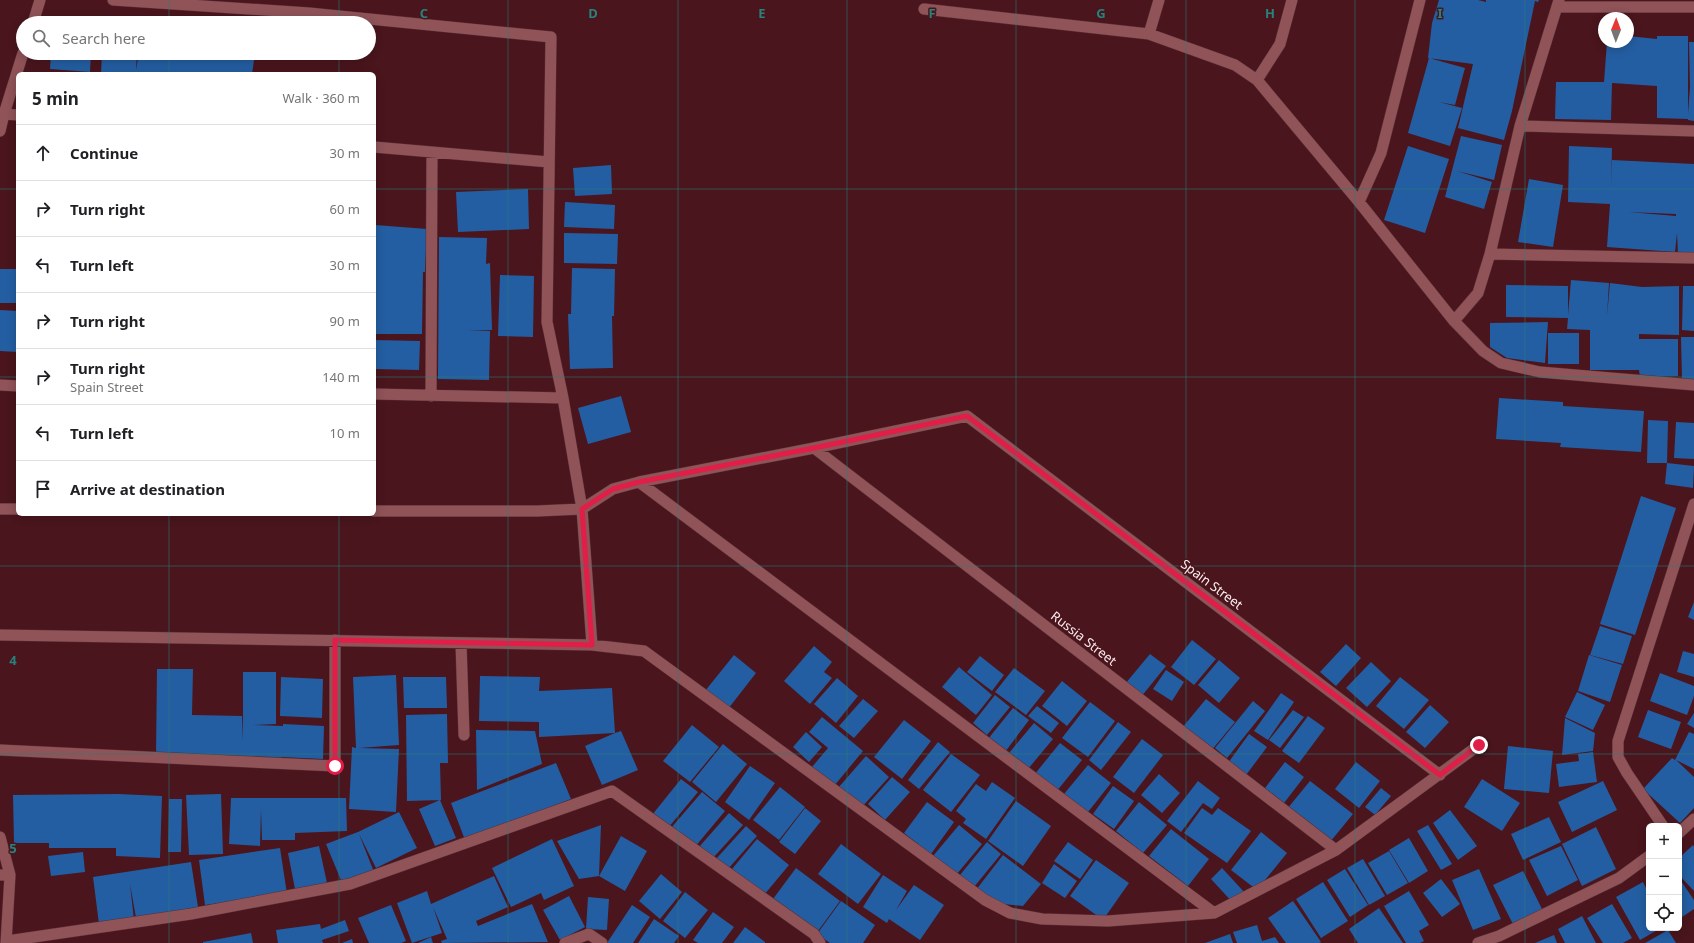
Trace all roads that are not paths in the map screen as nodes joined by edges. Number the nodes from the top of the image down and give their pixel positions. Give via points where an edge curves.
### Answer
1 (40, 0) edge
2 (113, 0) edge
3 (1159, 0) edge
4 (1292, 0) edge
5 (1420, 0) edge
6 (1558, 4) edge
7 (1694, 7) edge
8 (924, 9) dead end
9 (34, 16) edge
10 (339, 16) edge
11 (376, 20) edge
12 (1149, 34) junction
13 (21, 60) edge
14 (17, 72) edge
15 (16, 75) edge
16 (1257, 80) junction
17 (4, 114) junction
18 (16, 115) edge
19 (1520, 126) junction
20 (0, 131) edge
21 (1694, 131) edge
22 (376, 147) edge
23 (432, 152) junction
24 (549, 162) junction
25 (1360, 202) junction
26 (1490, 254) junction
27 (1694, 258) edge
28 (1454, 321) junction
29 (0, 385) edge
30 (1694, 385) edge
31 (16, 386) edge
32 (376, 394) edge
33 (431, 396) junction
34 (563, 398) junction
35 (814, 448) junction
36 (639, 482) junction
37 (1694, 504) edge
38 (0, 509) edge
39 (16, 509) edge
40 (582, 509) junction
41 (376, 511) edge
42 (0, 635) edge
43 (335, 640) junction
44 (461, 643) junction
45 (592, 645) junction
46 (464, 735) dead end
47 (1479, 745) dead end
48 (0, 750) edge
49 (1440, 775) junction
50 (1694, 819) edge
51 (1661, 823) edge
52 (1682, 830) edge
53 (0, 837) edge
54 (1336, 850) junction
55 (1646, 858) edge
56 (5, 875) edge
57 (1214, 913) junction
58 (6, 942) edge
59 (565, 943) edge
60 (602, 943) edge
61 (820, 943) edge
62 (1478, 943) edge

1 - 9 street
2 - 10 street
3 - 12 street
4 - 16 street via 1280,44
5 - 25 street via 1381,153
6 - 7 street
6 - 19 street
8 - 12 street
11 - 24 street via 552,37
12 - 16 street via 1235,65
13 - 14 street
15 - 17 street
16 - 25 street
17 - 18 street
17 - 20 street
19 - 21 street
19 - 26 street
22 - 23 street
23 - 24 street
23 - 33 street
24 - 34 street via 546,322
25 - 28 street
26 - 27 street
26 - 28 street via 1478,293
28 - 30 street via 1483,351 1501,363 1540,372
29 - 31 street
32 - 33 street
33 - 34 street
34 - 40 street
35 - 36 street
35 - 49 street, Spain Street via 967,416
35 - 54 street, Russia Street
36 - 40 street via 613,489
36 - 57 street
37 - 51 street via 1618,741 1618,757
38 - 39 street
40 - 41 street
40 - 45 street
42 - 43 street
43 - 44 street
43 - 48 street via 335,766
44 - 45 street
44 - 46 street
45 - 57 street via 644,651 984,900 1010,913 1042,919 1108,921
47 - 49 street
49 - 54 street
50 - 52 street
53 - 56 street
54 - 57 street
55 - 62 street via 1619,878 1499,936
56 - 58 street
58 - 61 street via 191,914 350,884 612,791 814,934
59 - 60 street via 589,934

